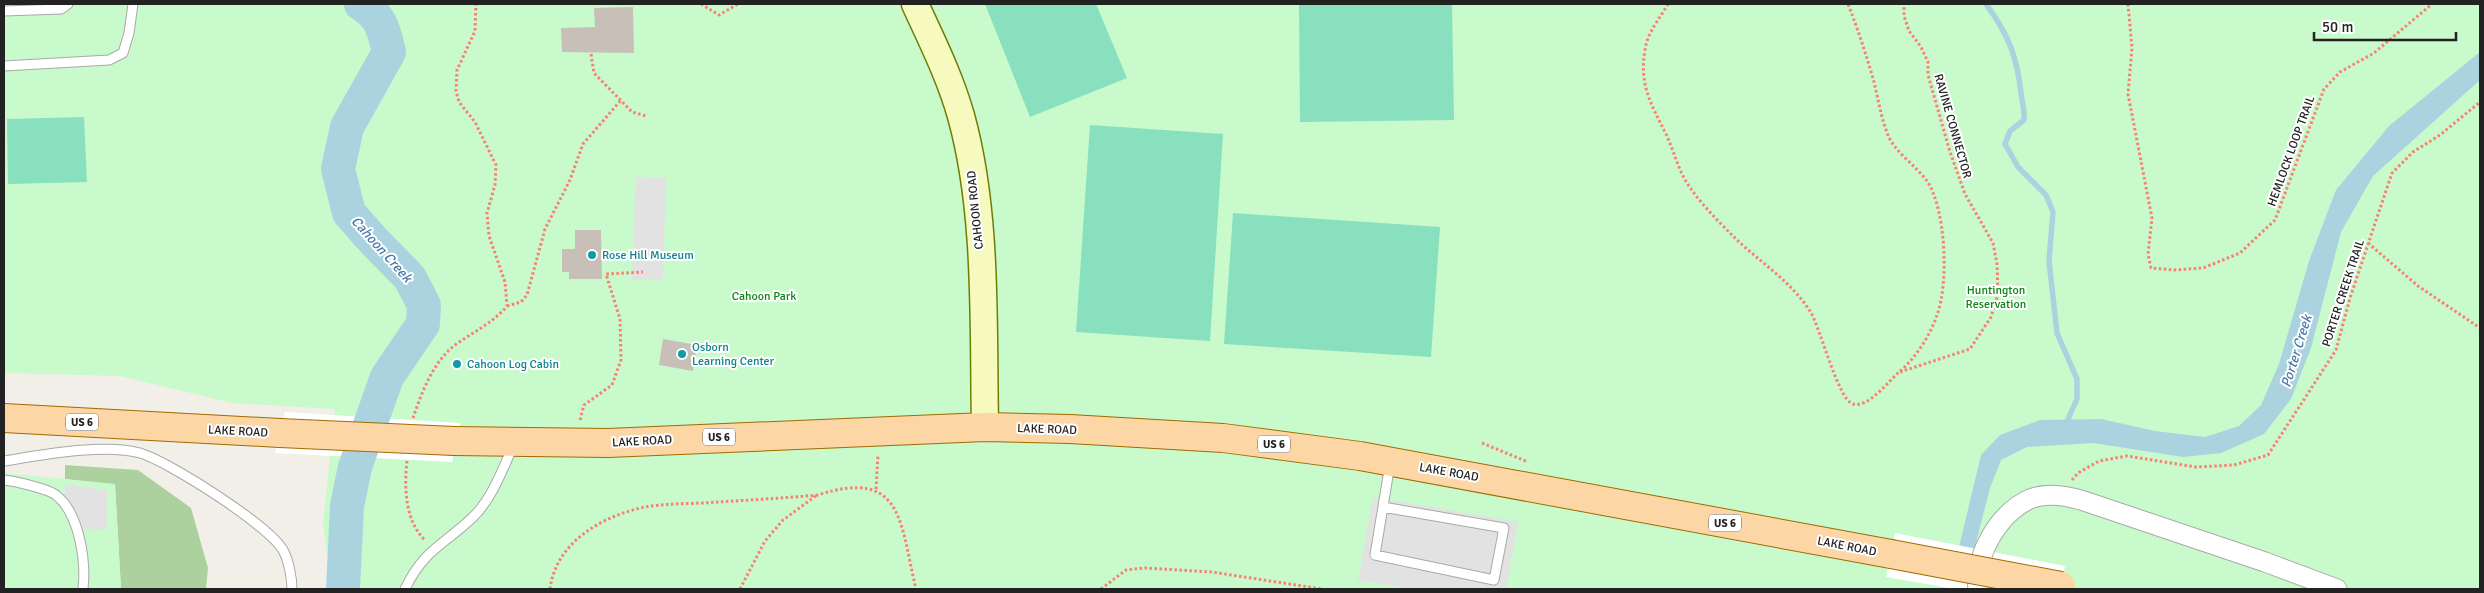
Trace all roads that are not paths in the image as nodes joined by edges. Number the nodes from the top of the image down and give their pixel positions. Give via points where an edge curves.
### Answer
1 (68, 4) edge
2 (133, 4) edge
3 (915, 4) edge
4 (4, 11) edge
5 (4, 66) edge
6 (4, 418) edge
7 (985, 427) junction
8 (514, 443) junction
9 (4, 461) edge
10 (1391, 462) junction
11 (4, 480) edge
12 (1384, 506) junction
13 (2069, 588) edge
14 (83, 589) edge
15 (292, 589) edge
16 (405, 589) edge
17 (1978, 589) edge
18 (2337, 589) edge

1 - 4 lane via 61,9
2 - 5 lane via 130,33 123,53 109,60
3 - 7 street, CAHOON ROAD via 944,66 961,117 976,194 984,323
6 - 8 main road, LAKE ROAD / US 6, bridge
7 - 8 main road, LAKE ROAD / US 6
7 - 10 main road, LAKE ROAD / US 6 via 1223,438
8 - 16 lane via 499,478 474,516 434,547 413,572
9 - 15 lane via 101,449 140,454 177,470 267,532 284,552
10 - 12 lane
10 - 13 main road, LAKE ROAD / US 6, bridge
11 - 14 lane via 55,494 68,510 80,540 85,568
12 - 12 lane via 1375,555 1494,580 1504,528
17 - 18 street via 1982,558 1994,531 2031,499 2061,496 2103,507

